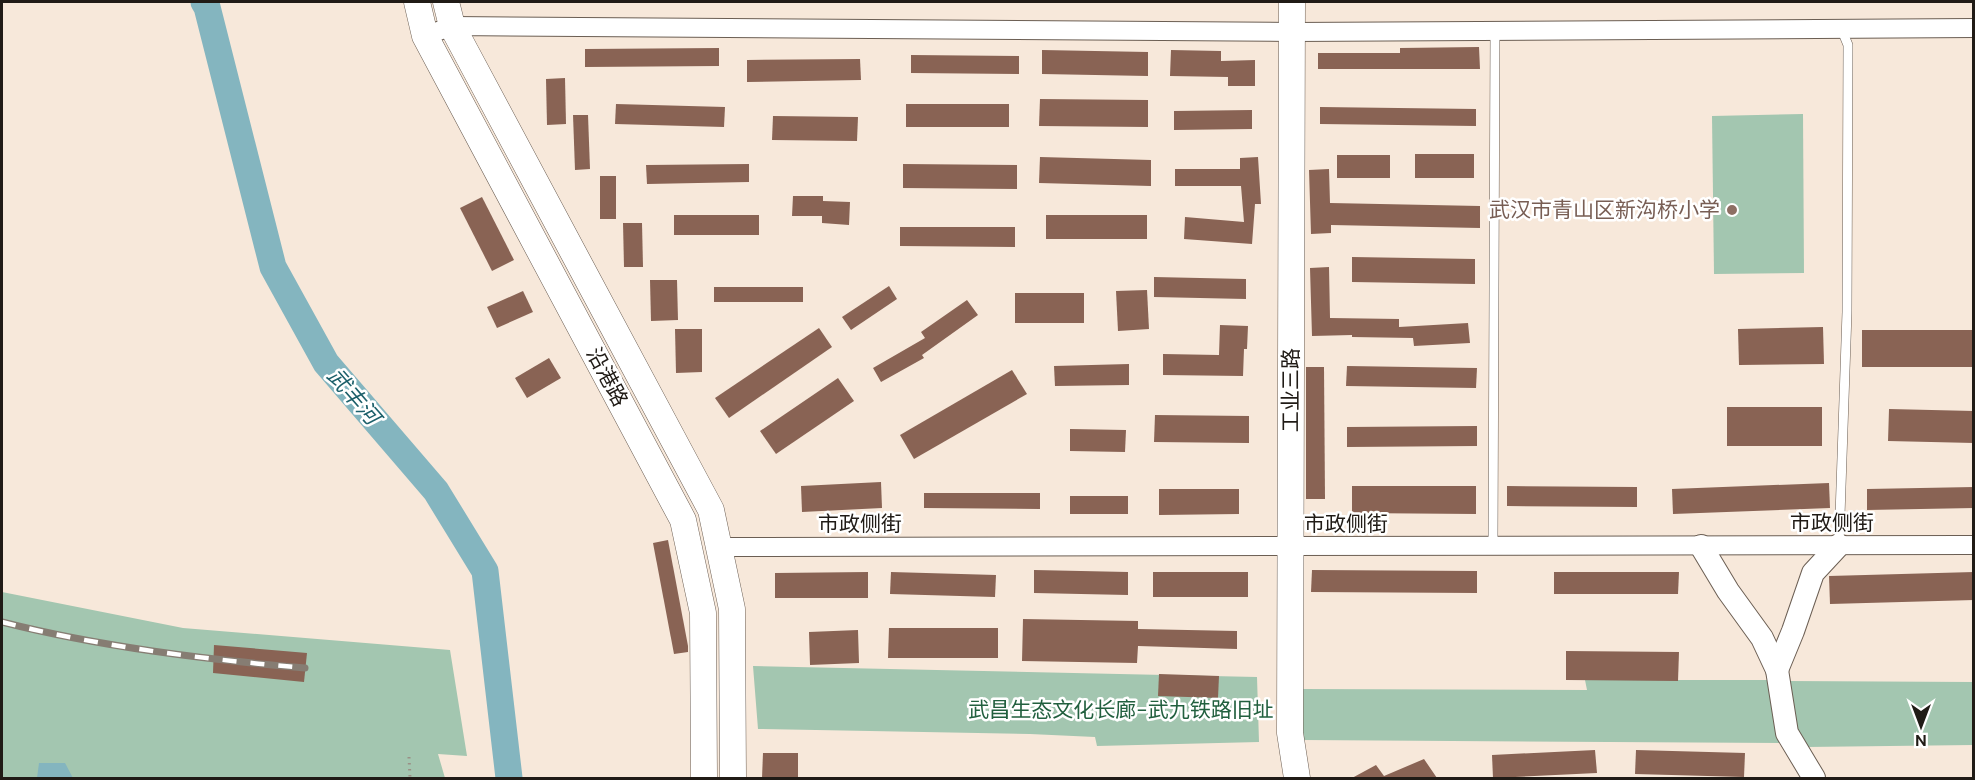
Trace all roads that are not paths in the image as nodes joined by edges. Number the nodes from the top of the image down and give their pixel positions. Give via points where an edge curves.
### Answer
1 (417, 2) edge
2 (1292, 2) edge
3 (449, 14) edge
4 (1841, 28) junction
5 (1974, 28) edge
6 (1495, 30) junction
7 (1292, 32) junction
8 (425, 36) junction
9 (638, 375) junction
10 (612, 388) junction
11 (1839, 545) junction
12 (1974, 545) edge
13 (1291, 546) junction
14 (1493, 546) junction
15 (1701, 546) junction
16 (718, 547) junction
17 (1777, 670) junction
18 (704, 778) edge
19 (733, 778) edge
20 (1297, 778) edge
21 (1814, 778) edge

1 - 8 main road, 沿港路
2 - 7 main road, 工业三路
3 - 7 street
3 - 8 street
3 - 9 main road, 沿港路
4 - 5 street
4 - 6 street
4 - 11 lane via 1848,45 1848,289
6 - 7 street
6 - 14 lane
7 - 13 main road, 工业三路
8 - 10 main road, 沿港路
9 - 10 main road
9 - 16 main road, 沿港路 via 711,510
10 - 18 main road, 沿港路 via 683,520 703,612
11 - 12 street, 市政侧街
11 - 15 street, 市政侧街
11 - 17 street via 1813,573
13 - 14 street, 市政侧街
13 - 16 street, 市政侧街
13 - 20 main road, 工业三路 via 1290,733
14 - 15 street, 市政侧街
15 - 17 street via 1762,638
16 - 19 main road, 沿港路 via 732,609
17 - 21 street via 1787,733

